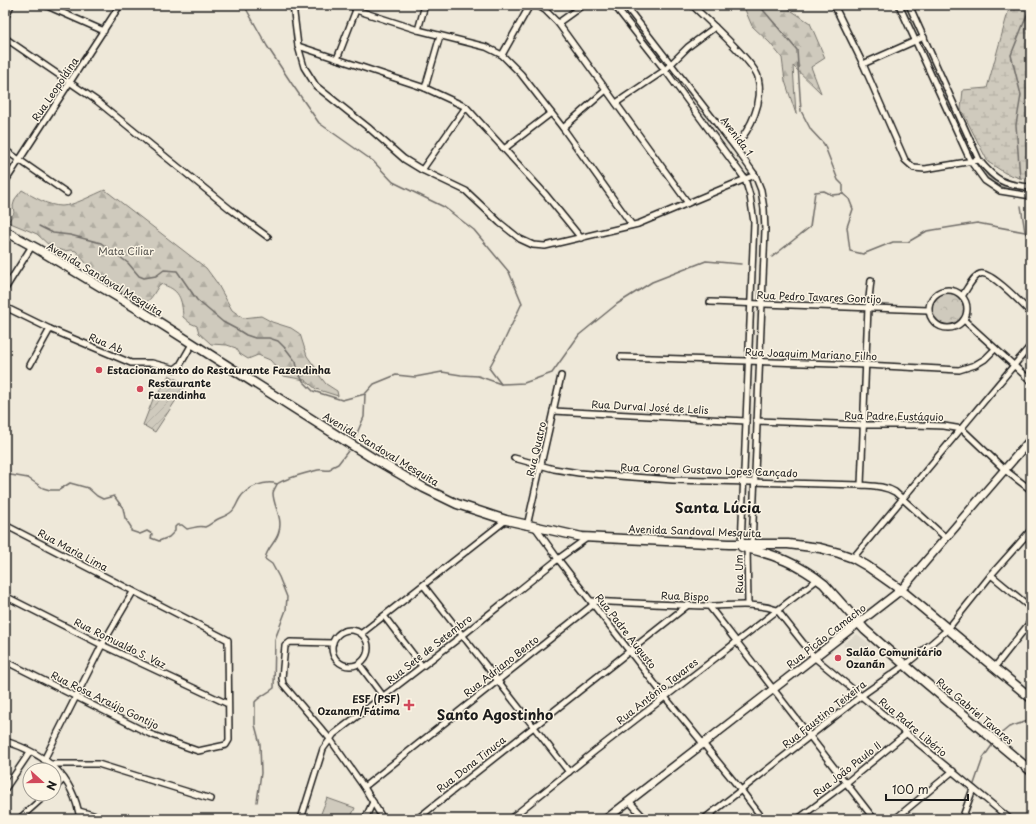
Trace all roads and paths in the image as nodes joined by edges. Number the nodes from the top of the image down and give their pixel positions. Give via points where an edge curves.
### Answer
1 (10, 5) edge
2 (45, 5) edge
3 (120, 5) edge
4 (293, 5) edge
5 (352, 5) edge
6 (425, 5) edge
7 (530, 5) edge
8 (537, 5) edge
9 (583, 5) edge
10 (614, 5) edge
11 (625, 5) edge
12 (692, 5) edge
13 (834, 5) edge
14 (899, 5) edge
15 (910, 5) edge
16 (356, 10) junction
17 (5, 16) edge
18 (558, 23) junction
19 (715, 27) junction
20 (418, 30) junction
21 (104, 31) junction
22 (440, 36) junction
23 (924, 37) junction
24 (5, 38) edge
25 (916, 41) junction
26 (298, 46) junction
27 (502, 55) junction
28 (337, 59) junction
29 (671, 63) junction
30 (863, 64) junction
31 (665, 70) junction
32 (71, 82) junction
33 (425, 88) junction
34 (606, 90) junction
35 (616, 103) junction
36 (466, 107) junction
37 (551, 113) junction
38 (563, 128) junction
39 (735, 147) junction
40 (504, 149) junction
41 (5, 150) edge
42 (19, 160) junction
43 (979, 160) junction
44 (972, 162) junction
45 (422, 170) junction
46 (755, 175) junction
47 (745, 178) junction
48 (5, 182) edge
49 (1031, 187) edge
50 (67, 193) dead end
51 (1031, 196) edge
52 (688, 203) junction
53 (632, 226) junction
54 (5, 231) edge
55 (268, 237) dead end
56 (581, 238) junction
57 (32, 246) junction
58 (871, 280) dead end
59 (5, 289) edge
60 (962, 296) junction
61 (710, 302) dead end
62 (752, 304) junction
63 (762, 304) junction
64 (5, 307) edge
65 (868, 307) junction
66 (928, 310) junction
67 (1031, 313) edge
68 (964, 320) junction
69 (50, 329) junction
70 (192, 344) junction
71 (1031, 345) edge
72 (995, 348) junction
73 (621, 357) dead end
74 (748, 361) junction
75 (759, 361) junction
76 (30, 365) dead end
77 (866, 365) junction
78 (1014, 366) junction
79 (561, 376) dead end
80 (1031, 381) edge
81 (553, 411) junction
82 (746, 421) junction
83 (756, 421) junction
84 (863, 425) junction
85 (962, 429) junction
86 (1031, 439) edge
87 (514, 458) dead end
88 (541, 466) junction
89 (1005, 470) junction
90 (744, 481) junction
91 (754, 482) junction
92 (861, 485) junction
93 (1031, 490) edge
94 (901, 499) junction
95 (506, 520) junction
96 (5, 525) edge
97 (531, 527) junction
98 (1031, 530) edge
99 (588, 537) junction
100 (946, 538) junction
101 (788, 544) junction
102 (748, 546) junction
103 (853, 558) junction
104 (558, 559) junction
105 (785, 560) junction
106 (991, 575) junction
107 (818, 579) junction
108 (424, 586) junction
109 (901, 590) junction
110 (133, 592) junction
111 (5, 596) edge
112 (592, 602) junction
113 (688, 605) junction
114 (748, 605) junction
115 (709, 606) junction
116 (1031, 608) edge
117 (777, 610) junction
118 (384, 616) junction
119 (1031, 621) edge
120 (859, 623) junction
121 (947, 630) junction
122 (362, 633) junction
123 (463, 635) junction
124 (736, 642) junction
125 (333, 643) junction
126 (102, 645) junction
127 (630, 651) junction
128 (815, 658) junction
129 (5, 661) edge
130 (359, 664) junction
131 (905, 665) junction
132 (422, 666) junction
133 (994, 668) junction
134 (497, 681) junction
135 (774, 689) junction
136 (383, 696) junction
137 (861, 696) junction
138 (77, 697) junction
139 (666, 697) junction
140 (1031, 698) edge
141 (228, 704) junction
142 (534, 727) junction
143 (907, 733) junction
144 (810, 736) junction
145 (330, 738) junction
146 (5, 741) edge
147 (702, 744) junction
148 (30, 752) junction
149 (46, 762) joint
150 (62, 763) edge
151 (953, 771) junction
152 (1031, 771) edge
153 (569, 772) junction
154 (62, 775) edge
155 (64, 778) joint
156 (846, 783) junction
157 (364, 787) junction
158 (5, 789) edge
159 (973, 789) junction
160 (741, 790) junction
161 (211, 799) dead end
162 (38, 802) edge
163 (373, 802) junction
164 (630, 802) junction
165 (79, 811) junction
166 (19, 819) edge
167 (80, 819) edge
168 (107, 819) edge
169 (301, 819) edge
170 (364, 819) edge
171 (383, 819) edge
172 (416, 819) edge
173 (510, 819) edge
174 (606, 819) edge
175 (645, 819) edge
176 (704, 819) edge
177 (763, 819) edge
178 (798, 819) edge
179 (874, 819) edge
180 (895, 819) edge
181 (962, 819) edge
182 (1010, 819) edge

1 - 17 street
2 - 21 street
3 - 21 street, Rua Leopoldina
4 - 26 street
5 - 16 street
6 - 20 street
7 - 27 street
8 - 18 street
9 - 18 street
10 - 31 street, Avenida 1
11 - 29 street, Avenida 1
12 - 19 street
13 - 30 street
14 - 25 street
15 - 23 street
16 - 20 street
16 - 28 street
18 - 34 street
19 - 29 street
19 - 39 street via 747,61 757,76 759,99 756,110 745,136
20 - 22 street
21 - 32 street, Rua Leopoldina
22 - 27 street via 486,47
22 - 33 street
23 - 25 street
23 - 43 street
24 - 32 street
25 - 30 street
25 - 44 street
26 - 28 street
26 - 45 street via 304,67 316,86 404,159
27 - 37 street via 521,74
28 - 33 street
29 - 31 street
29 - 39 street, Avenida 1
30 - 44 street via 905,160 914,168 925,169
31 - 35 street
31 - 47 street, Avenida 1
32 - 42 street, Rua Leopoldina
32 - 55 street
33 - 36 street
34 - 35 street
34 - 38 street
35 - 52 street
36 - 40 street
36 - 45 street
37 - 38 street
37 - 40 street
38 - 53 street
39 - 46 street, Avenida 1
40 - 56 street
41 - 42 street
42 - 48 street, Rua Leopoldina
42 - 50 street
43 - 44 street
43 - 49 street via 1003,182
44 - 51 street via 985,181 1000,191
45 - 56 street via 466,191 500,223 520,239 533,245 545,246
46 - 47 street
46 - 63 street, Avenida 1 via 764,209
47 - 52 street
47 - 62 street, Avenida 1 via 754,222
52 - 53 street
53 - 56 street
54 - 57 main road, Avenida Sandoval Mesquita
57 - 59 street
57 - 70 main road, Avenida Sandoval Mesquita
58 - 65 street
60 - 66 street via 952,290 939,292 930,301
60 - 67 street via 976,277 983,274 996,280
60 - 68 street via 967,308
61 - 62 street, Rua Pedro Tavares Gontijo
62 - 63 street, Rua Pedro Tavares Gontijo
62 - 74 street, Avenida 1
63 - 65 street, Rua Pedro Tavares Gontijo
63 - 75 street, Avenida 1
64 - 69 street, Rua Ab
65 - 66 street, Rua Pedro Tavares Gontijo
65 - 77 street
66 - 68 street via 931,319 947,329 954,328
68 - 72 street
69 - 70 street, Rua Ab via 131,363 152,363 175,369
69 - 76 street
70 - 95 main road, Avenida Sandoval Mesquita via 424,488 457,504
71 - 78 street
72 - 77 street, Rua Joaquim Mariano Filho via 985,359 959,370
72 - 78 street
73 - 74 street, Rua Joaquim Mariano Filho
74 - 75 street, Rua Joaquim Mariano Filho
74 - 82 street, Avenida 1
75 - 77 street, Rua Joaquim Mariano Filho
75 - 83 street, Avenida 1
77 - 84 street
78 - 80 street
78 - 85 street
79 - 81 street, Rua Quatro
81 - 82 street, Rua Durval José de Lelis
81 - 88 street, Rua Quatro
82 - 90 street, Avenida 1
83 - 84 street, Rua Padre Eustáquio
83 - 91 street, Avenida 1
84 - 85 street, Rua Padre Eustáquio via 944,426
84 - 92 street
85 - 89 street
85 - 94 street
86 - 89 street, Rua Picão Camacho
87 - 88 street, Rua Coronel Gustavo Lopes Cançado
88 - 90 street, Rua Coronel Gustavo Lopes Cançado via 579,473 673,480
88 - 97 street, Rua Quatro
89 - 93 street
89 - 100 street, Rua Picão Camacho
90 - 91 street, Rua Coronel Gustavo Lopes Cançado
90 - 102 street, Avenida 1
91 - 92 street, Rua Coronel Gustavo Lopes Cançado
91 - 102 street, Avenida 1
92 - 94 street, Rua Coronel Gustavo Lopes Cançado via 889,489
94 - 100 street, Rua Coronel Gustavo Lopes Cançado
94 - 103 street
95 - 97 main road, Avenida Sandoval Mesquita
95 - 108 street
96 - 110 street, Rua Maria Lima
97 - 99 main road, Avenida Sandoval Mesquita
97 - 104 street, Rua Padre Augusto
98 - 106 street, Rua Faustino Teixeira
99 - 102 main road, Avenida Sandoval Mesquita
99 - 104 street, Rua Sete de Setembro
100 - 109 street, Rua Picão Camacho
101 - 102 main road, Avenida Sandoval Mesquita
101 - 103 main road, Avenida Sandoval Mesquita via 820,548
101 - 105 main road via 780,551
102 - 105 main road, Rua Gabriel Tavares
102 - 114 street, Rua Um
103 - 109 main road, Avenida Sandoval Mesquita
104 - 112 street, Rua Padre Augusto
104 - 123 street, Rua Sete de Setembro
105 - 107 main road, Rua Gabriel Tavares
106 - 116 street
106 - 121 street, Rua Faustino Teixeira
107 - 117 street, Rua Antônio Tavares
107 - 120 main road, Rua Gabriel Tavares
108 - 118 street
108 - 123 street
109 - 120 street, Rua Picão Camacho
109 - 121 main road, Avenida Sandoval Mesquita
110 - 126 street
110 - 141 street, Rua Maria Lima via 228,640
111 - 126 street, Rua Romualdo S. Vaz
112 - 113 street, Rua Bispo
112 - 127 street, Rua Padre Augusto
112 - 134 street, Rua Adriano Bento
113 - 115 street, Rua Bispo
113 - 127 street, Rua Dona Tinuca
114 - 115 street, Rua Bispo
114 - 117 street, Rua Bispo
115 - 124 street
117 - 124 street, Rua Antônio Tavares
117 - 128 street, Rua Padre Libério
118 - 122 street
118 - 132 street
119 - 133 street
120 - 128 street, Rua Picão Camacho
120 - 131 main road, Rua Gabriel Tavares
121 - 131 street, Rua Faustino Teixeira
121 - 133 main road, Avenida Sandoval Mesquita
122 - 125 street via 345,630 339,633
122 - 130 street via 368,649 364,660
123 - 132 street, Rua Sete de Setembro
123 - 134 street
124 - 135 street
124 - 139 street, Rua Antônio Tavares
125 - 130 street via 337,660 347,666
125 - 145 street via 290,642 285,646 282,678 288,691
126 - 138 street
126 - 141 street, Rua Romualdo S. Vaz
127 - 139 street, Rua Padre Augusto
127 - 142 street, Rua Dona Tinuca
128 - 135 street, Rua Picão Camacho
128 - 137 street, Rua Padre Libério
129 - 138 street, Rua Rosa Araújo Gontijo
130 - 136 street
131 - 137 street, Rua Faustino Teixeira
131 - 152 main road, Rua Gabriel Tavares
132 - 136 street, Rua Sete de Setembro
133 - 140 main road, Avenida Sandoval Mesquita
134 - 142 street
134 - 157 street, Rua Adriano Bento
135 - 144 street
135 - 147 street, Rua Picão Camacho
136 - 145 street, Rua Sete de Setembro
137 - 143 street, Rua Padre Libério
137 - 144 street, Rua Faustino Teixeira
138 - 141 street, Rua Rosa Araújo Gontijo via 150,734 198,751 226,745
138 - 149 street
139 - 147 street, Rua Padre Augusto
139 - 153 street, Rua Antônio Tavares
142 - 153 street
142 - 172 street, Rua Dona Tinuca
143 - 151 street, Rua Padre Libério
143 - 156 street, Rua João Paulo II
144 - 156 street
144 - 160 street, Rua Faustino Teixeira
145 - 157 street
145 - 169 street, Rua Sete de Setembro via 318,761
146 - 148 street
147 - 160 street, Rua Padre Augusto
147 - 164 street, Rua Picão Camacho
148 - 149 street
148 - 158 street
150 - 161 street via 98,764
151 - 159 street, Rua Padre Libério
151 - 180 street
153 - 173 street, Rua Antônio Tavares
154 - 155 street
155 - 165 street
156 - 178 street, Rua João Paulo II
156 - 179 street
157 - 163 street
159 - 181 street
159 - 182 street, Rua Padre Libério
160 - 176 street, Rua Faustino Teixeira
160 - 177 street, Rua Padre Augusto
162 - 166 street
163 - 170 street
163 - 171 street
164 - 174 street, Rua Picão Camacho
164 - 175 street
165 - 167 street
165 - 168 street

